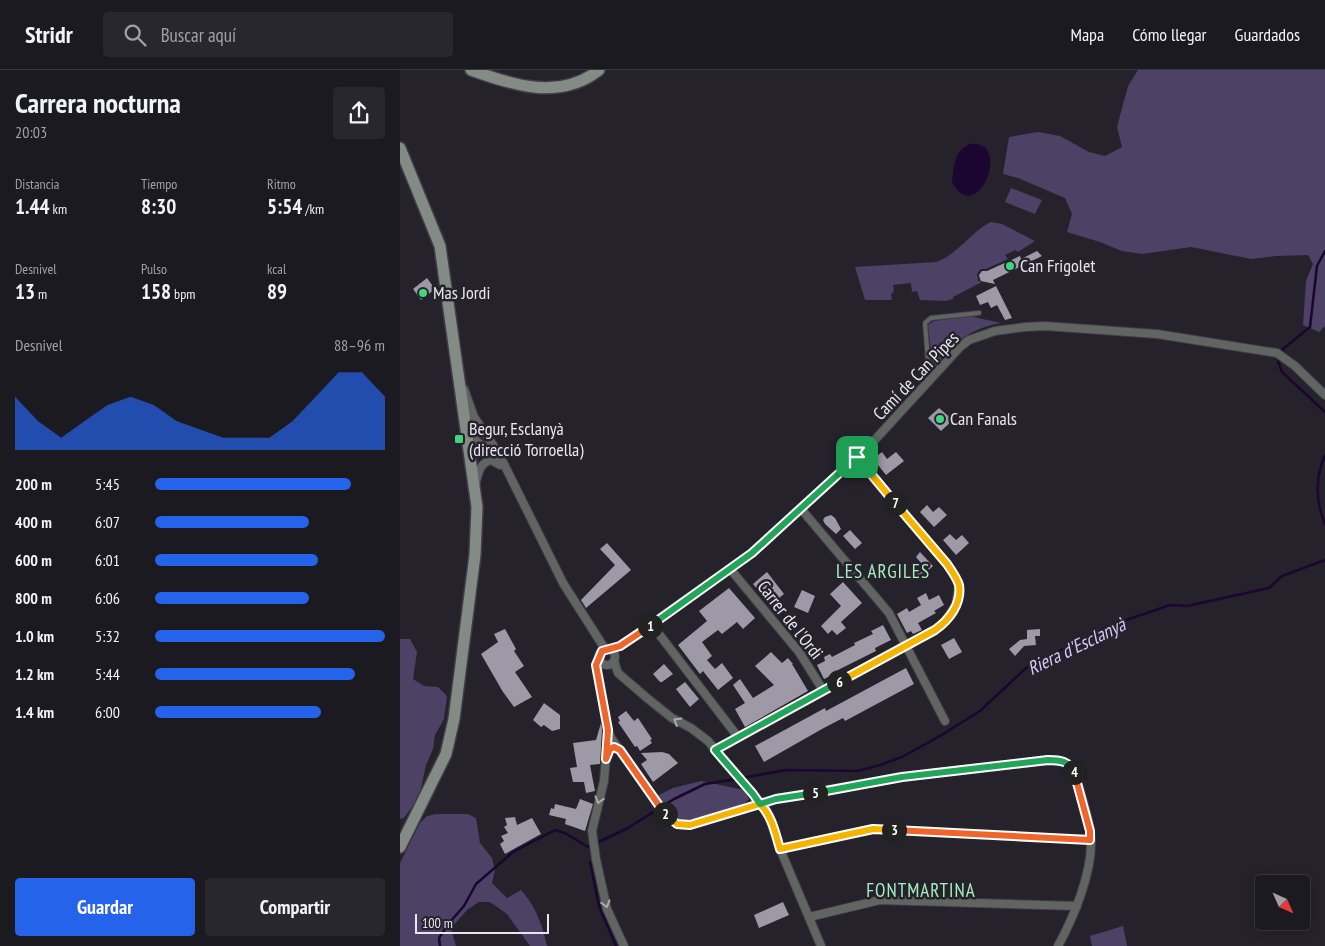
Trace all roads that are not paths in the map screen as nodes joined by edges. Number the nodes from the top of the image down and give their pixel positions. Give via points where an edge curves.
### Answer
1 (471, 70) edge
2 (483, 70) edge
3 (591, 70) edge
4 (599, 70) edge
5 (400, 148) edge
6 (979, 313) dead end
7 (922, 365) dead end
8 (458, 373) junction
9 (1325, 395) edge
10 (464, 423) junction
11 (486, 437) junction
12 (473, 440) junction
13 (469, 454) junction
14 (857, 457) junction
15 (504, 468) junction
16 (474, 489) junction
17 (801, 509) junction
18 (731, 570) junction
19 (652, 625) junction
20 (907, 645) junction
21 (620, 646) junction
22 (603, 652) junction
23 (615, 660) junction
24 (824, 690) junction
25 (945, 721) dead end
26 (608, 730) junction
27 (738, 737) junction
28 (620, 750) junction
29 (715, 750) junction
30 (606, 759) junction
31 (760, 804) junction
32 (1090, 840) junction
33 (400, 847) edge
34 (780, 849) junction
35 (1077, 906) junction
36 (809, 917) junction
37 (624, 946) edge
38 (821, 946) edge
39 (1058, 946) edge

1 - 4 street via 529,88 569,84
2 - 3 street via 517,82 549,84 567,81
5 - 8 street via 440,246
6 - 7 lane via 931,318 925,323 928,360
8 - 10 street
8 - 11 street via 474,417
9 - 14 street, Camí de Can Pipes via 1279,355 1157,334 1044,326 995,331 969,340 960,347
10 - 12 street
10 - 13 street
11 - 12 street
11 - 15 street via 499,454
12 - 13 street
12 - 15 street via 494,455
13 - 16 street
14 - 17 street, Camí de Can Pipes
14 - 20 street via 947,564 959,585 956,605 944,623
15 - 16 street via 491,460 486,462
15 - 22 street via 563,584
16 - 33 street via 476,555 454,719 446,754
17 - 18 street, Camí de Can Pipes
17 - 20 street via 889,613
18 - 19 street, Camí de Can Pipes
18 - 24 street, Carrer de l'Ordi via 799,652
19 - 21 street, Camí de Can Pipes
19 - 27 street
20 - 24 street
20 - 25 street
21 - 22 street, Camí de Can Pipes
21 - 23 street
22 - 23 street via 612,651
22 - 23 street via 600,663 612,665
22 - 26 street via 596,665
29 -> 23 street via 701,735 640,693 618,673
24 - 27 street
26 - 28 street
26 - 30 street
27 - 29 street
28 - 30 street via 610,749
28 - 31 street via 664,813 677,824 690,825
29 - 31 street
30 -> 37 street via 604,781 593,820 593,840 607,909
31 - 32 street via 902,777 1059,760 1071,766 1074,772
31 - 34 street via 771,819
32 - 34 street via 873,829
32 - 35 street via 1090,853
34 - 36 street
35 - 36 street via 880,900
35 - 39 street
36 - 38 street

